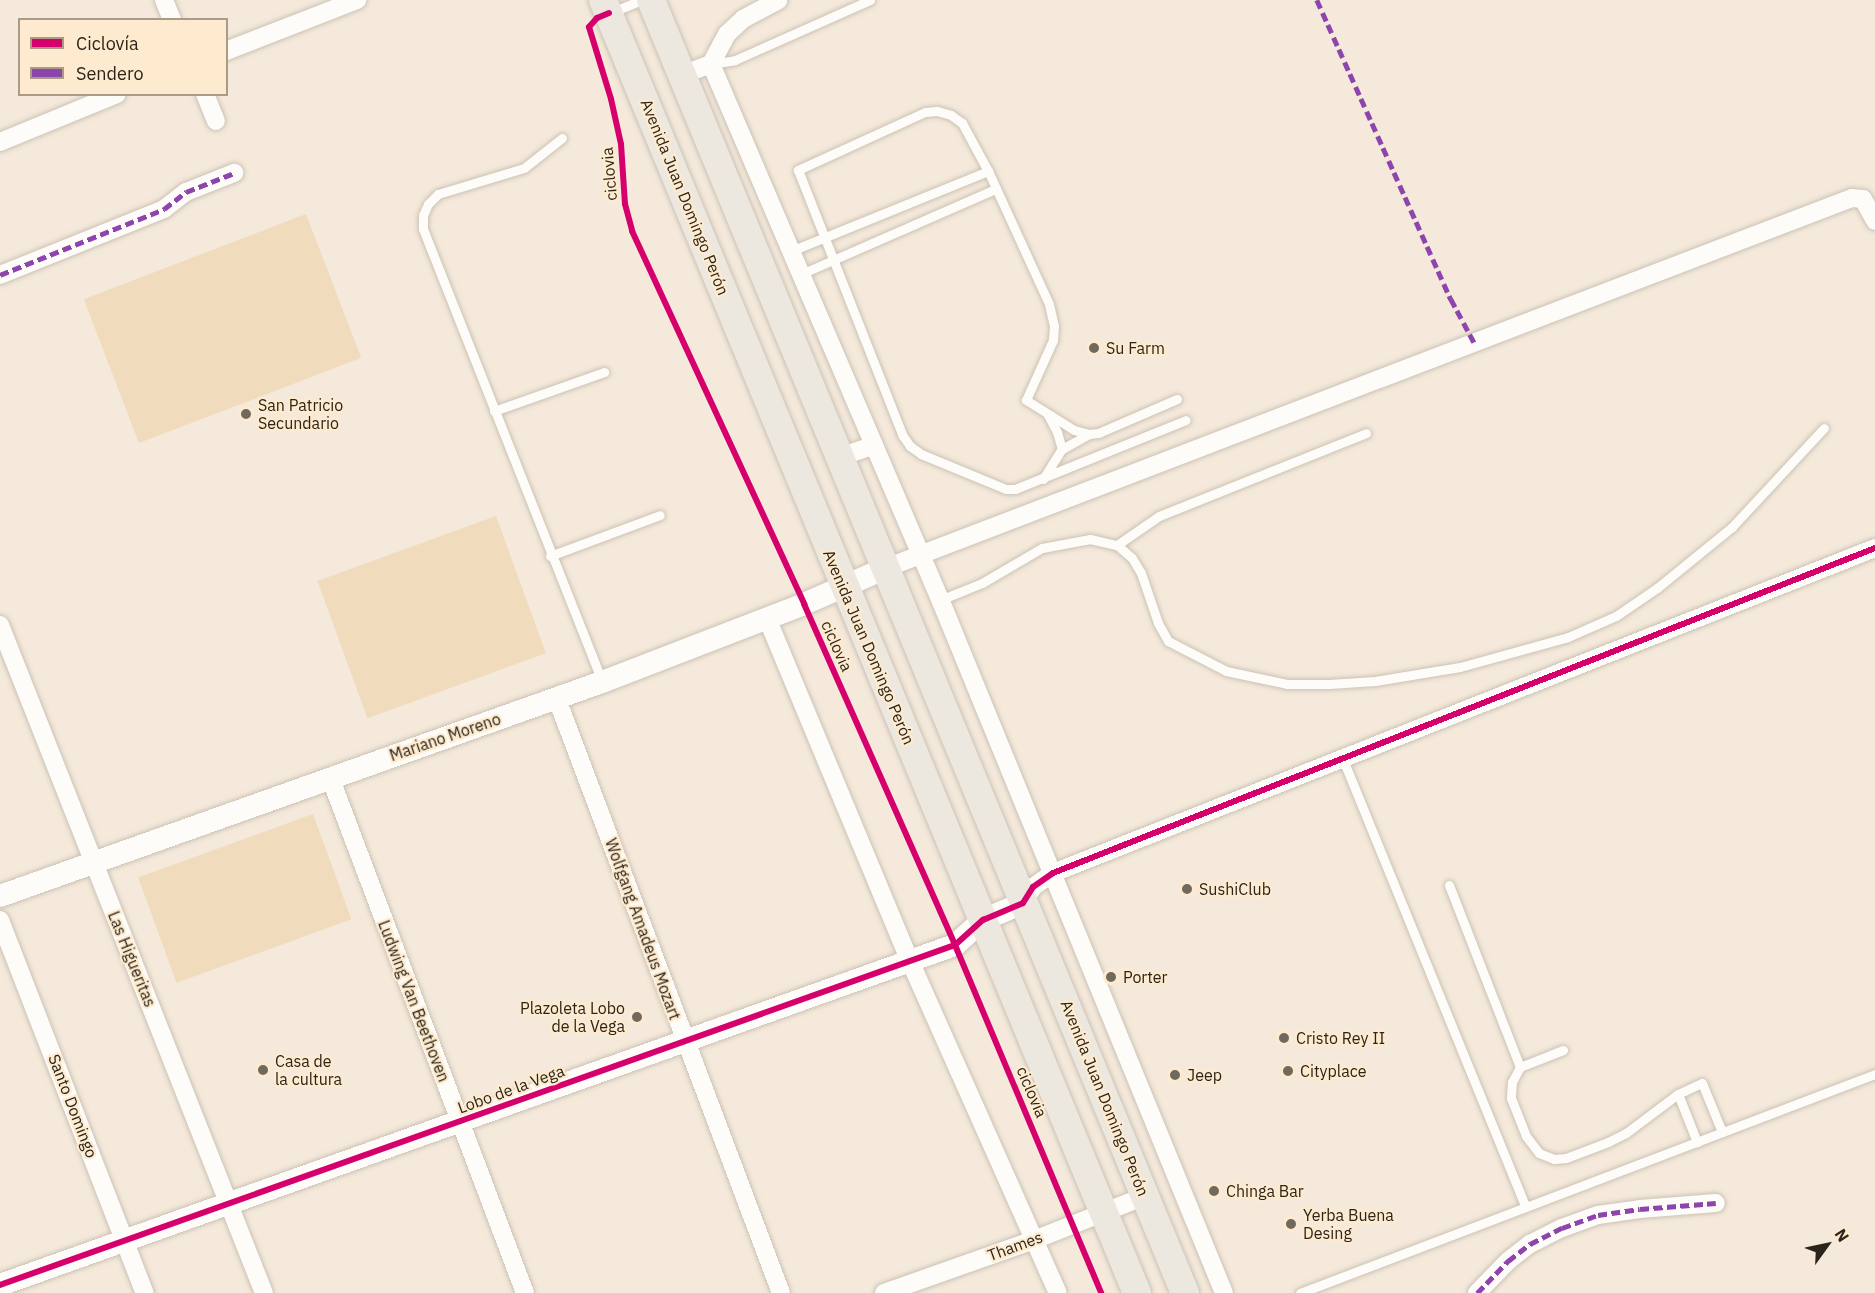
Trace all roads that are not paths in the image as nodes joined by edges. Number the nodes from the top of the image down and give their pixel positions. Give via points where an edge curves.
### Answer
1 (164, 0) edge
2 (357, 0) edge
3 (642, 0) edge
4 (651, 0) edge
5 (778, 0) edge
6 (870, 0) edge
7 (606, 7) edge
8 (171, 18) edge
9 (228, 50) edge
10 (711, 64) junction
11 (682, 75) junction
12 (112, 96) edge
13 (205, 96) edge
14 (216, 121) dead end
15 (562, 138) dead end
16 (0, 142) edge
17 (988, 171) junction
18 (234, 173) dead end
19 (996, 189) junction
20 (1875, 222) edge
21 (825, 237) junction
22 (791, 251) junction
23 (834, 259) junction
24 (801, 274) junction
25 (0, 275) edge
26 (603, 372) dead end
27 (1177, 399) dead end
28 (494, 411) junction
29 (1047, 414) junction
30 (1186, 420) dead end
31 (1824, 428) dead end
32 (1366, 433) dead end
33 (1089, 434) junction
34 (874, 444) junction
35 (1062, 449) junction
36 (840, 457) junction
37 (1044, 479) junction
38 (660, 515) dead end
39 (1117, 545) junction
40 (1875, 548) edge
41 (921, 555) junction
42 (550, 556) junction
43 (886, 568) junction
44 (844, 586) junction
45 (940, 600) junction
46 (767, 618) junction
47 (0, 625) edge
48 (602, 682) junction
49 (557, 699) junction
50 (1342, 757) junction
51 (330, 777) junction
52 (94, 863) junction
53 (1053, 873) junction
54 (1449, 885) dead end
55 (0, 896) edge
56 (1023, 903) junction
57 (0, 920) edge
58 (983, 920) junction
59 (910, 961) junction
60 (684, 1040) junction
61 (1563, 1050) dead end
62 (1520, 1067) junction
63 (1875, 1074) edge
64 (1678, 1094) junction
65 (459, 1122) junction
66 (1722, 1132) junction
67 (1697, 1142) junction
68 (1145, 1196) junction
69 (1716, 1203) dead end
70 (229, 1205) junction
71 (1526, 1207) junction
72 (1103, 1212) junction
73 (126, 1240) junction
74 (1034, 1240) junction
75 (0, 1285) edge
76 (145, 1293) edge
77 (264, 1293) edge
78 (525, 1293) edge
79 (781, 1293) edge
80 (884, 1293) edge
81 (1058, 1293) edge
82 (1137, 1293) edge
83 (1185, 1293) edge
84 (1224, 1293) edge
85 (1300, 1293) edge
86 (1477, 1293) edge

1 - 8 street
2 - 9 street
3 - 7 lane
4 - 11 main road, Avenida Juan Domingo Perón
5 - 10 street via 743,19 727,34
6 - 10 lane via 735,60
7 - 44 main road, Avenida Juan Domingo Perón
10 - 11 street
10 - 22 street
11 - 36 main road, Avenida Juan Domingo Perón
12 - 16 street
13 - 14 street
15 - 28 lane via 524,168 438,194 423,215 423,230
17 - 19 lane
17 - 21 lane
17 - 21 lane via 962,123 938,111 925,112 798,170
18 - 25 street via 186,192 164,209
19 - 23 lane
19 - 29 lane via 1052,315 1053,340 1026,400
20 - 41 street via 1863,199 1852,198
21 - 22 lane
21 - 23 lane
22 - 24 street
23 - 24 lane
23 - 37 lane via 910,446 1006,489
24 - 34 street
26 - 28 lane
27 - 33 lane
28 - 42 lane
29 - 33 lane
29 - 35 lane via 1058,432
30 - 37 lane
31 - 39 lane via 1732,526 1658,588 1616,616 1568,637 1460,667 1375,681 1287,684 1226,670 1168,641 1141,573
32 - 39 lane via 1159,516
33 - 35 lane
34 - 36 street
34 - 41 street
35 - 37 lane
36 - 43 main road, Avenida Juan Domingo Perón
38 - 42 lane
39 - 45 lane via 1090,539 1042,548 982,583
40 - 50 street
41 - 43 street
41 - 45 street
42 - 48 lane
43 - 44 street, Mariano Moreno
43 - 56 main road, Avenida Juan Domingo Perón
44 - 46 street, Mariano Moreno
44 - 58 main road, Avenida Juan Domingo Perón
45 - 53 street
46 - 48 street, Mariano Moreno
46 - 59 street
47 - 52 street, Las Higueritas
48 - 49 street, Mariano Moreno
49 - 51 street, Mariano Moreno
49 - 60 street, Wolfgang Amadeus Mozart
50 - 53 street
50 - 71 lane
51 - 52 street, Mariano Moreno
51 - 65 street, Ludwing Van Beethoven
52 - 55 street, Mariano Moreno
52 - 70 street, Las Higueritas
53 - 56 street via 1033,887
53 - 84 street
54 - 62 lane
56 - 58 street, Lobo de la Vega
56 - 68 main road, Avenida Juan Domingo Perón
57 - 73 street, Santo Domingo
58 - 59 street, Lobo de la Vega via 955,945
58 - 72 main road, Avenida Juan Domingo Perón
59 - 60 street, Lobo de la Vega
59 - 74 street
60 - 65 street, Lobo de la Vega
60 - 79 street, Wolfgang Amadeus Mozart
61 - 62 lane
62 - 64 lane via 1512,1082 1511,1098 1526,1136 1539,1153 1554,1159 1566,1158 1626,1133
63 - 66 lane
64 - 66 lane via 1702,1083
64 - 67 lane
65 - 70 street, Lobo de la Vega
65 - 78 street, Ludwing Van Beethoven
66 - 67 lane
67 - 71 lane
68 - 72 street, Thames
68 - 83 main road, Avenida Juan Domingo Perón
69 - 86 street via 1598,1215 1562,1228 1530,1244
70 - 73 street, Lobo de la Vega
70 - 77 street, Las Higueritas
71 - 85 lane
72 - 74 street, Thames
72 - 82 main road, Avenida Juan Domingo Perón
73 - 75 street, Lobo de la Vega
73 - 76 street, Santo Domingo
74 - 80 street, Thames
74 - 81 street

